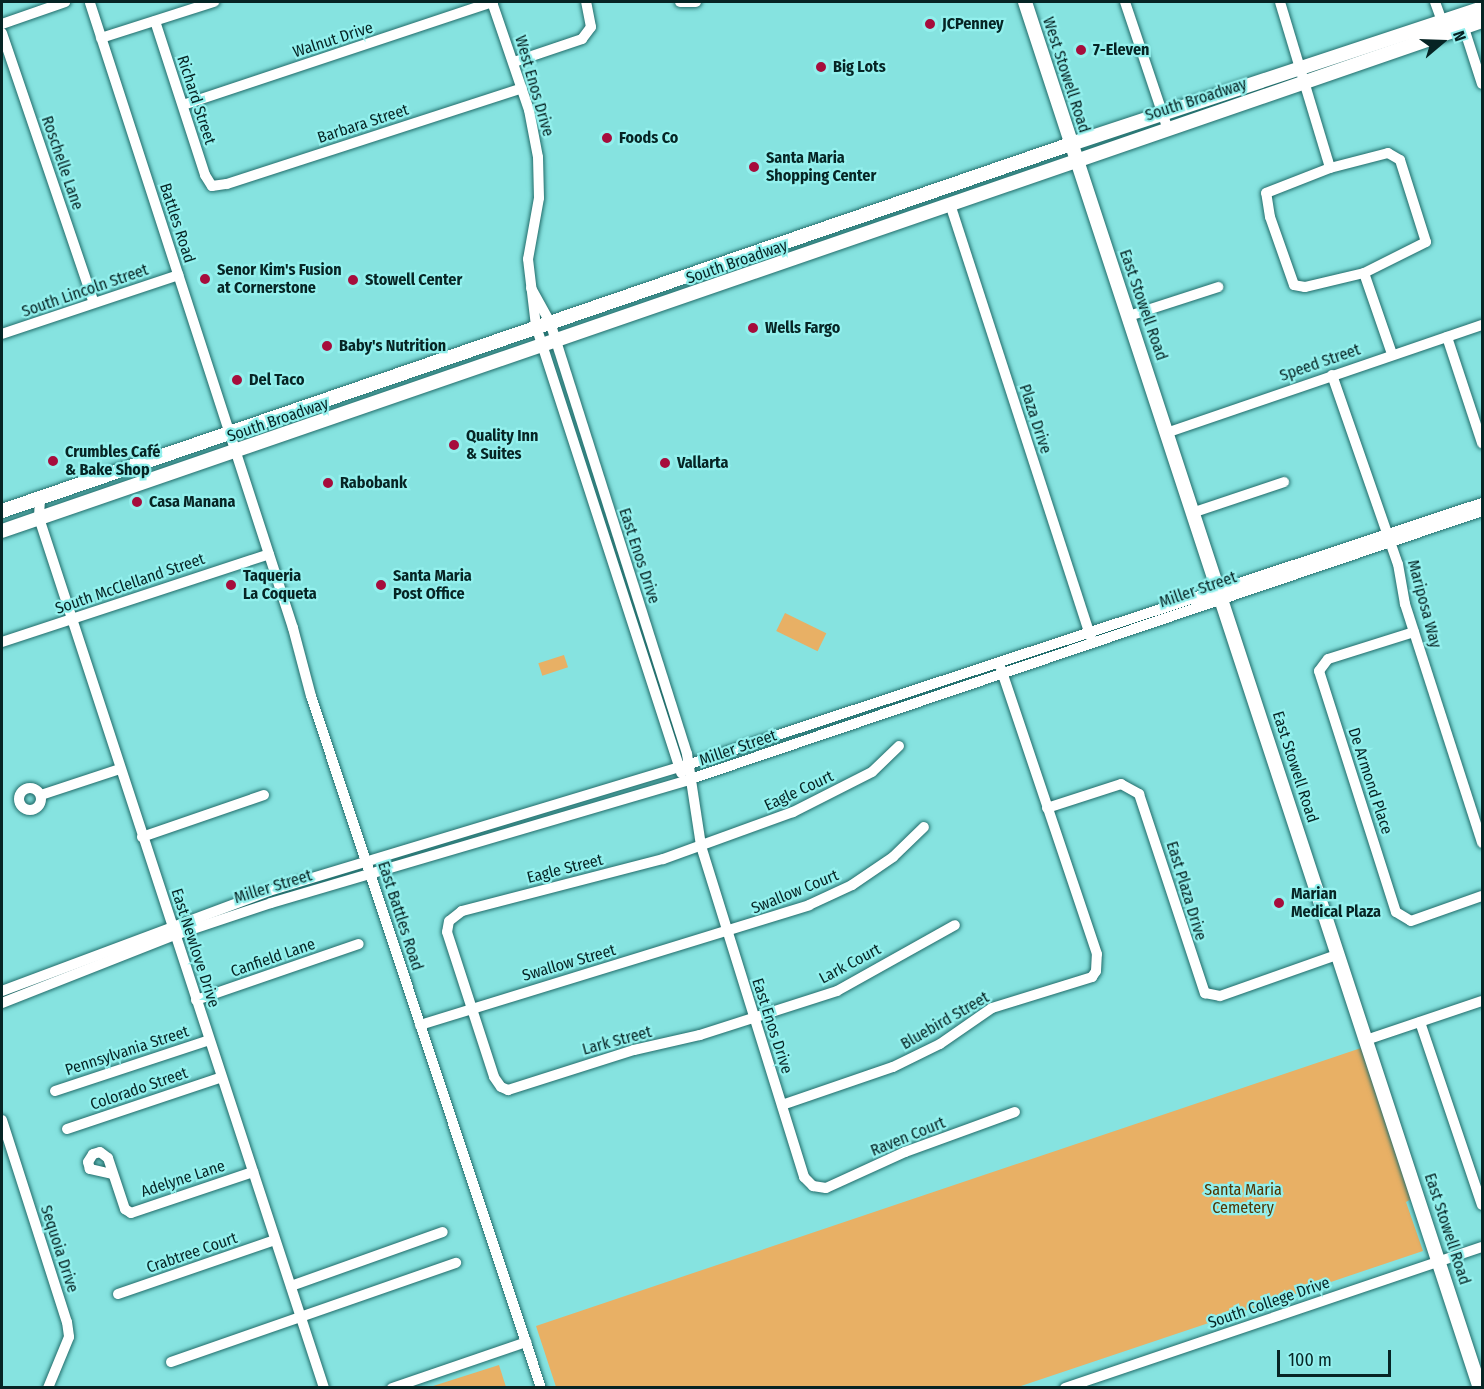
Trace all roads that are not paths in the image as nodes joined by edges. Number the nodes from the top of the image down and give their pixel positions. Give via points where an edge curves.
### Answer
1 (65, 2) edge
2 (214, 2) edge
3 (493, 2) edge
4 (586, 2) edge
5 (680, 2) edge
6 (696, 2) edge
7 (1025, 2) edge
8 (1125, 2) edge
9 (1280, 2) edge
10 (1435, 2) edge
11 (90, 3) dead end
12 (1482, 8) edge
13 (155, 21) junction
14 (1482, 21) edge
15 (1462, 22) junction
16 (2, 24) edge
17 (1444, 28) junction
18 (2, 33) edge
19 (101, 38) junction
20 (514, 62) junction
21 (1302, 76) junction
22 (1482, 84) edge
23 (522, 88) junction
24 (183, 105) junction
25 (1165, 121) junction
26 (1071, 144) junction
27 (1076, 158) junction
28 (1330, 168) junction
29 (212, 186) joint
30 (950, 204) junction
31 (1365, 273) junction
32 (178, 275) junction
33 (1218, 287) dead end
34 (94, 303) junction
35 (1129, 316) junction
36 (543, 324) junction
37 (1482, 325) edge
38 (2, 334) edge
39 (1447, 337) junction
40 (550, 345) junction
41 (1392, 354) junction
42 (1332, 375) junction
43 (229, 432) junction
44 (1169, 432) junction
45 (1482, 443) edge
46 (235, 452) junction
47 (1284, 482) dead end
48 (40, 498) junction
49 (26, 502) junction
50 (1482, 503) edge
51 (2, 511) edge
52 (1482, 511) edge
53 (1195, 512) junction
54 (39, 518) junction
55 (2, 531) edge
56 (1389, 537) junction
57 (269, 554) junction
58 (1221, 592) junction
59 (72, 619) junction
60 (1089, 632) junction
61 (1414, 632) junction
62 (2, 642) edge
63 (1093, 644) junction
64 (998, 661) junction
65 (1003, 675) junction
66 (899, 746) dead end
67 (690, 764) junction
68 (678, 767) junction
69 (120, 769) junction
70 (689, 780) junction
71 (40, 795) dead end
72 (264, 795) dead end
73 (1047, 808) junction
74 (924, 827) dead end
75 (142, 837) junction
76 (1482, 843) edge
77 (701, 846) junction
78 (366, 860) junction
79 (370, 873) junction
80 (1482, 896) edge
81 (956, 925) dead end
82 (173, 929) junction
83 (728, 934) junction
84 (359, 944) dead end
85 (1339, 954) junction
86 (2, 991) edge
87 (196, 1000) junction
88 (1482, 1000) edge
89 (2, 1003) edge
90 (471, 1008) junction
91 (754, 1019) junction
92 (1420, 1022) junction
93 (420, 1025) junction
94 (1369, 1039) junction
95 (209, 1040) junction
96 (222, 1077) junction
97 (55, 1091) dead end
98 (782, 1105) junction
99 (1015, 1112) dead end
100 (2, 1120) edge
101 (67, 1130) dead end
102 (253, 1172) junction
103 (112, 1174) dead end
104 (813, 1186) joint
105 (1482, 1205) edge
106 (443, 1232) dead end
107 (275, 1240) junction
108 (1482, 1247) edge
109 (1440, 1262) junction
110 (456, 1263) dead end
111 (291, 1286) junction
112 (118, 1294) dead end
113 (301, 1318) junction
114 (526, 1342) junction
115 (171, 1362) dead end
116 (48, 1388) edge
117 (324, 1388) edge
118 (392, 1388) edge
119 (542, 1388) edge
120 (1065, 1388) edge
121 (1480, 1388) edge

1 - 16 street
2 - 13 street
3 - 20 street, West Enos Drive
3 - 24 street, Walnut Drive
4 - 20 street via 591,27 582,39
5 - 6 street
7 - 26 main road, West Stowell Road
8 - 25 street
9 - 21 street
10 - 17 street
11 - 19 street, Battles Road
12 - 15 main road, South Broadway
13 - 19 street
13 - 24 street, Richard Street
14 - 15 main road, South Broadway
15 - 17 main road, South Broadway
15 - 22 street
17 - 21 main road, South Broadway
18 - 34 street, Roschelle Lane
19 - 32 street, Battles Road
20 - 23 street, West Enos Drive
21 - 25 main road, South Broadway
21 - 28 street
23 - 29 street, Barbara Street
23 - 36 street, West Enos Drive via 540,173 528,252 531,288
24 - 29 street, Richard Street
25 - 26 main road, South Broadway
25 - 27 main road, South Broadway
26 - 27 main road, West Stowell Road
26 - 36 main road, South Broadway
27 - 30 main road, South Broadway
27 - 35 main road, East Stowell Road
28 - 31 street via 1388,153 1395,155 1424,227 1427,238 1422,247
28 - 31 street via 1266,193 1283,260 1290,281 1299,287
30 - 40 main road, South Broadway
30 - 60 street, Plaza Drive
31 - 41 street
32 - 34 street, South Lincoln Street
32 - 43 street, Battles Road
33 - 35 street
34 - 38 street, South Lincoln Street
35 - 44 main road, East Stowell Road
36 - 40 street, East Enos Drive
36 - 43 main road, South Broadway
37 - 39 street, Speed Street
39 - 41 street, Speed Street
39 - 45 street
40 - 46 main road, South Broadway
40 - 67 street, East Enos Drive
40 - 68 street, East Enos Drive
41 - 42 street, Speed Street
42 - 44 street, Speed Street
42 - 56 street, Mariposa Way
43 - 46 street, Battles Road
43 - 48 main road, South Broadway
44 - 53 main road, East Stowell Road
46 - 54 main road, South Broadway
46 - 57 street, East Battles Road
47 - 53 street
48 - 49 main road, South Broadway
48 - 54 street, East Newlove Drive
49 - 51 main road, South Broadway
49 - 54 street, East Newlove Drive
50 - 56 street, Miller Street
52 - 56 street, Miller Street
53 - 58 main road, East Stowell Road
54 - 55 main road, South Broadway
54 - 59 street, East Newlove Drive
56 - 58 street, Miller Street
56 - 61 street, Mariposa Way
57 - 59 street, South McClelland Street
57 - 78 street, East Battles Road
58 - 60 street, Miller Street
58 - 63 street, Miller Street
58 - 85 main road, East Stowell Road
59 - 62 street, South McClelland Street
59 - 69 street, East Newlove Drive
60 - 63 street, Plaza Drive
60 - 64 street, Miller Street
61 - 76 street, Mariposa Way
61 - 80 street, De Armond Place via 1328,659 1319,671 1396,912 1411,921
63 - 65 street, Miller Street
64 - 65 street
64 - 67 street, Miller Street
65 - 70 street, Miller Street
65 - 73 street
66 - 77 street, Eagle Court via 889,759 857,780 793,812
67 - 68 street, Miller Street
67 - 70 street, East Enos Drive
68 - 70 street, East Enos Drive
68 - 78 street, Miller Street
69 - 71 street
69 - 75 street, East Newlove Drive
70 - 77 street, East Enos Drive
70 - 79 street, Miller Street
72 - 75 street
73 - 85 street, East Plaza Drive via 1121,784 1134,788 1143,802 1201,989 1216,996
73 - 98 street, Bluebird Street via 1098,954 1092,977 992,1008 921,1055
74 - 83 street, Swallow Court via 893,857 844,890
75 - 82 street, East Newlove Drive
77 - 83 street, East Enos Drive
77 - 90 street, Eagle Street via 462,911 449,921 447,932
78 - 79 street, East Battles Road
78 - 82 street, Miller Street
79 - 82 street, Miller Street
79 - 93 street, East Battles Road
81 - 91 street, Lark Court via 837,990
82 - 86 street, Miller Street
82 - 87 street, East Newlove Drive
82 - 89 street, Miller Street
83 - 90 street, Swallow Street via 578,974
83 - 91 street, East Enos Drive
84 - 87 street, Canfield Lane
85 - 94 main road, East Stowell Road
87 - 95 street, East Newlove Drive
88 - 92 street
90 - 91 street, Lark Street via 494,1077 504,1089 518,1089 634,1050
90 - 93 street, Swallow Street
91 - 98 street, East Enos Drive
92 - 94 street
92 - 105 street
93 - 114 street, East Battles Road
94 - 109 main road, East Stowell Road
95 - 96 street, East Newlove Drive
95 - 97 street, Pennsylvania Street
96 - 101 street, Colorado Street
96 - 102 street, East Newlove Drive
98 - 104 street, East Enos Drive via 804,1177
99 - 104 street, Raven Court via 905,1152 826,1188
100 - 116 street, Sequoia Drive via 67,1322 69,1336
102 - 103 street, Adelyne Lane via 131,1213 125,1209
102 - 107 street, East Newlove Drive
106 - 111 street
107 - 111 street, East Newlove Drive
107 - 112 street, Crabtree Court
108 - 109 street, South College Drive
109 - 120 street, South College Drive
109 - 121 main road, East Stowell Road
110 - 113 street
111 - 113 street, East Newlove Drive
113 - 115 street
113 - 117 street, East Newlove Drive
114 - 118 street
114 - 119 street, East Battles Road

